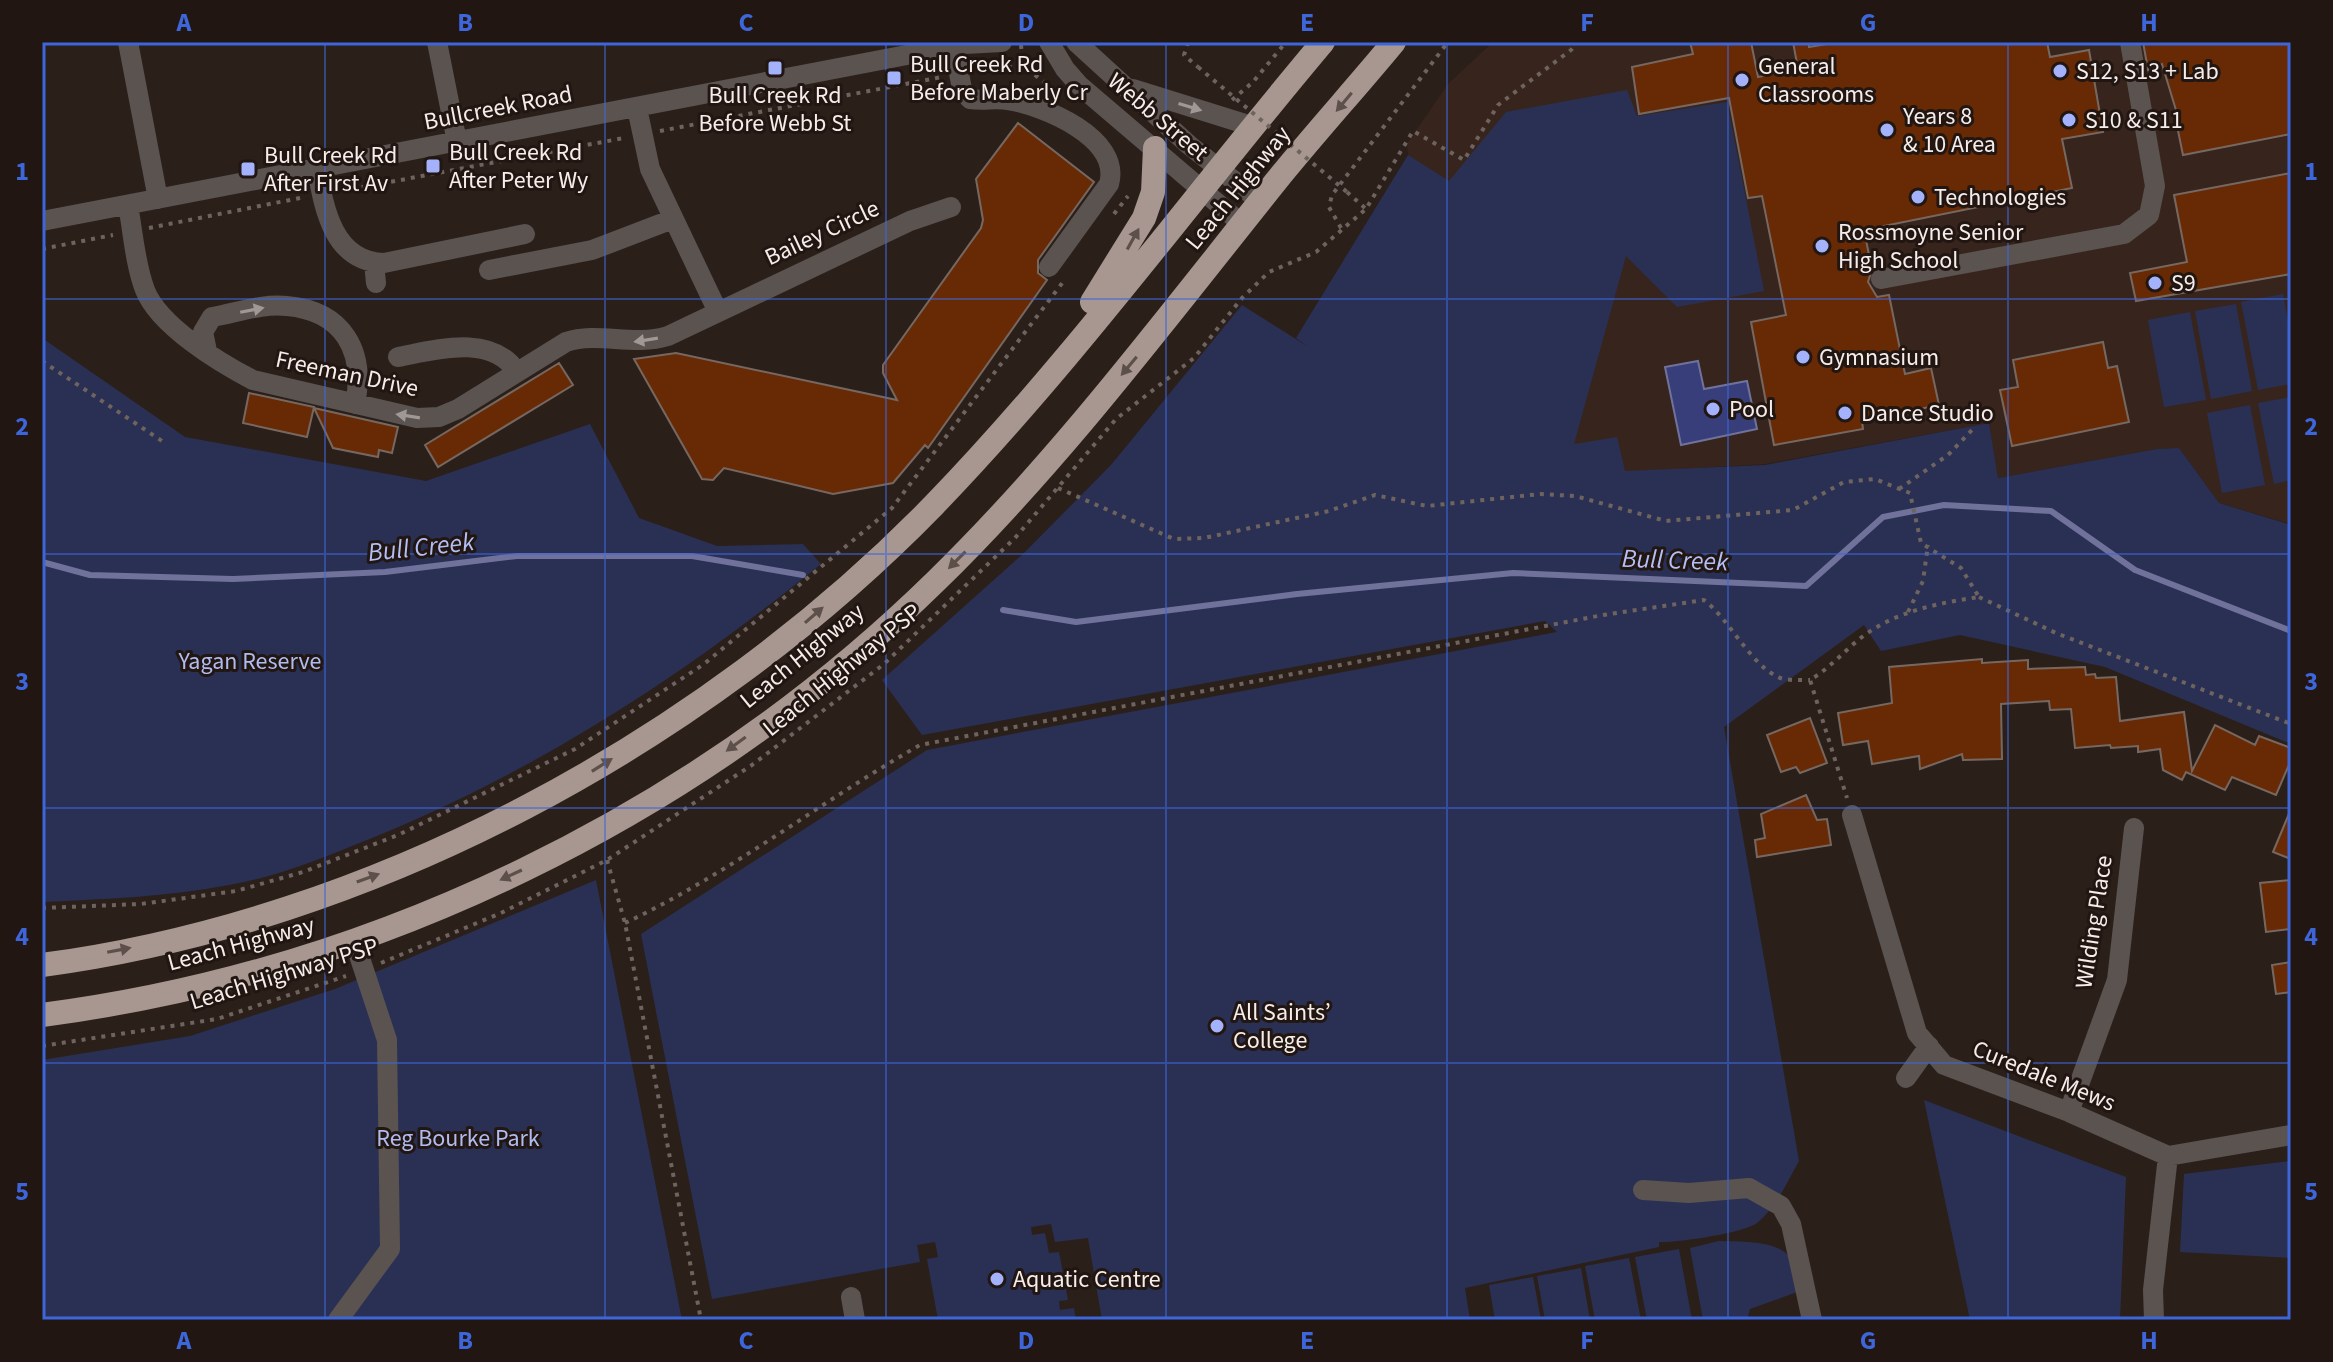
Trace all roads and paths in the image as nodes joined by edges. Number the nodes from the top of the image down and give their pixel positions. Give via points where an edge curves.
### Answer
1 (128, 42) edge
2 (437, 42) edge
3 (1002, 42) edge
4 (1049, 42) edge
5 (1076, 42) edge
6 (1188, 42) edge
7 (1286, 42) edge
8 (1323, 42) edge
9 (1394, 42) edge
10 (1448, 42) edge
11 (1577, 42) edge
12 (2130, 42) edge
13 (962, 44) edge
14 (1023, 52) dead end
15 (1023, 66) junction
16 (959, 73) junction
17 (1125, 87) junction
18 (1067, 100) dead end
19 (1222, 104) dead end
20 (637, 108) junction
21 (1255, 127) junction
22 (642, 134) junction
23 (457, 142) junction
24 (1155, 148) junction
25 (317, 169) junction
26 (1220, 169) junction
27 (1132, 190) dead end
28 (1204, 190) junction
29 (322, 194) junction
30 (158, 199) junction
31 (1261, 202) junction
32 (128, 205) junction
33 (951, 207) dead end
34 (1366, 209) junction
35 (1113, 216) dead end
36 (673, 219) junction
37 (42, 221) edge
38 (1243, 225) junction
39 (1341, 228) junction
40 (133, 231) junction
41 (525, 234) dead end
42 (42, 249) edge
43 (489, 270) dead end
44 (1057, 273) joint
45 (1881, 279) dead end
46 (718, 312) junction
47 (168, 319) junction
48 (203, 320) junction
49 (207, 351) junction
50 (398, 357) dead end
51 (42, 361) edge
52 (517, 372) junction
53 (1029, 398) junction
54 (355, 404) junction
55 (1972, 430) dead end
56 (162, 441) dead end
57 (1058, 488) junction
58 (1899, 489) junction
59 (1928, 545) junction
60 (1979, 597) junction
61 (1907, 614) junction
62 (1810, 680) junction
63 (2291, 724) edge
64 (1852, 815) joint
65 (2134, 828) dead end
66 (607, 860) junction
67 (42, 907) edge
68 (625, 923) junction
69 (355, 943) junction
70 (42, 965) edge
71 (363, 970) junction
72 (42, 1015) edge
73 (42, 1046) edge
74 (1929, 1046) junction
75 (1906, 1078) dead end
76 (2069, 1112) junction
77 (2291, 1135) edge
78 (2168, 1156) junction
79 (1643, 1190) dead end
80 (851, 1297) dead end
81 (338, 1320) edge
82 (701, 1320) edge
83 (855, 1320) edge
84 (1812, 1320) edge
85 (2154, 1320) edge

1 - 30 street
2 - 23 street
3 - 13 street, Bullcreek Road
4 - 24 street, Webb Street via 1079,85
5 - 17 street, Webb Street
6 - 34 path, bridge via 1184,55
7 - 19 path via 1253,82
8 - 21 highway, Leach Highway
9 -> 31 highway, Leach Highway
10 - 39 path via 1332,195 1329,207
11 - 34 path via 1498,105 1464,160 1413,131
12 - 45 street via 2155,186 2149,215 2124,234
13 - 16 street
13 - 20 street, Bullcreek Road
14 - 15 path
15 - 16 path
15 - 18 path
16 - 22 path
16 - 44 street via 970,99 1010,100 1049,112 1109,158 1109,184
17 -> 21 street, Webb Street
17 - 26 street, Webb Street
20 - 22 street
20 - 23 street, Bullcreek Road
21 - 26 highway, Leach Highway
22 - 29 path
22 - 36 street via 650,169
23 - 25 street, Bullcreek Road
24 - 28 street, Webb Street
53 -> 24 highway via 1144,218 1153,192
25 - 29 street
25 - 30 street, Bullcreek Road
26 - 28 highway, Leach Highway
26 - 31 street, Webb Street
27 - 35 path
28 - 38 street, Webb Street
28 - 53 highway, Leach Highway
29 - 40 path
29 - 41 street via 335,235 375,273
30 - 32 street, Bullcreek Road
31 - 38 highway, Leach Highway
32 - 37 street, Bullcreek Road
32 - 40 street, Freeman Drive
33 - 46 street, Bailey Circle via 910,221
34 - 39 path, Leach Highway PSP
36 - 43 street via 592,250
36 - 46 street
38 -> 69 highway, Leach Highway via 1068,439 977,540 808,692 639,808 540,862
39 - 57 path, Leach Highway PSP via 1316,252 1269,272 1194,358 1116,419
40 - 42 path
40 - 47 street, Freeman Drive via 144,287
44 - 67 path via 892,508 704,664 575,749 398,835 303,872 236,891 141,904
46 -> 52 street, Freeman Drive via 650,341 577,338
47 - 48 street
47 - 49 street, Freeman Drive
48 - 49 street
48 -> 54 street via 286,305 328,320 350,340 358,375
49 - 54 street, Freeman Drive via 253,380
50 - 52 street via 470,347 506,360
51 - 56 path
52 -> 54 street, Freeman Drive via 439,417 417,418
70 -> 53 highway, Leach Highway via 212,928 374,877 522,811 587,774 777,646 935,504
55 - 58 path via 1948,455
57 - 58 path via 1174,539 1204,538 1329,511 1375,495 1427,506 1540,494 1575,496 1666,521 1793,510 1844,482 1875,479
57 - 66 path, Leach Highway PSP via 969,585 884,664 752,765
58 - 59 path via 1910,493 1921,543
59 - 60 path via 1961,568
59 - 61 path via 1923,581
60 - 61 path
60 - 63 path via 2056,633
61 - 62 path via 1862,637
62 - 64 path
62 - 68 path via 1779,678 1704,600 920,745 844,788 730,866
64 - 74 street, Curedale Mews via 1917,1033
65 - 76 street, Wilding Place via 2117,980
66 - 68 path
66 - 71 path, Leach Highway PSP via 501,913
68 - 82 path
69 - 71 street
69 - 72 highway, Leach Highway via 227,979
71 - 73 path, Leach Highway PSP via 217,1019
71 - 81 street via 387,1040 390,1249
74 - 75 street
74 - 76 street, Curedale Mews via 1944,1065
76 - 78 street, Curedale Mews
77 - 78 street
78 - 85 street
79 - 84 street via 1749,1188 1781,1206 1791,1224
80 - 83 street

